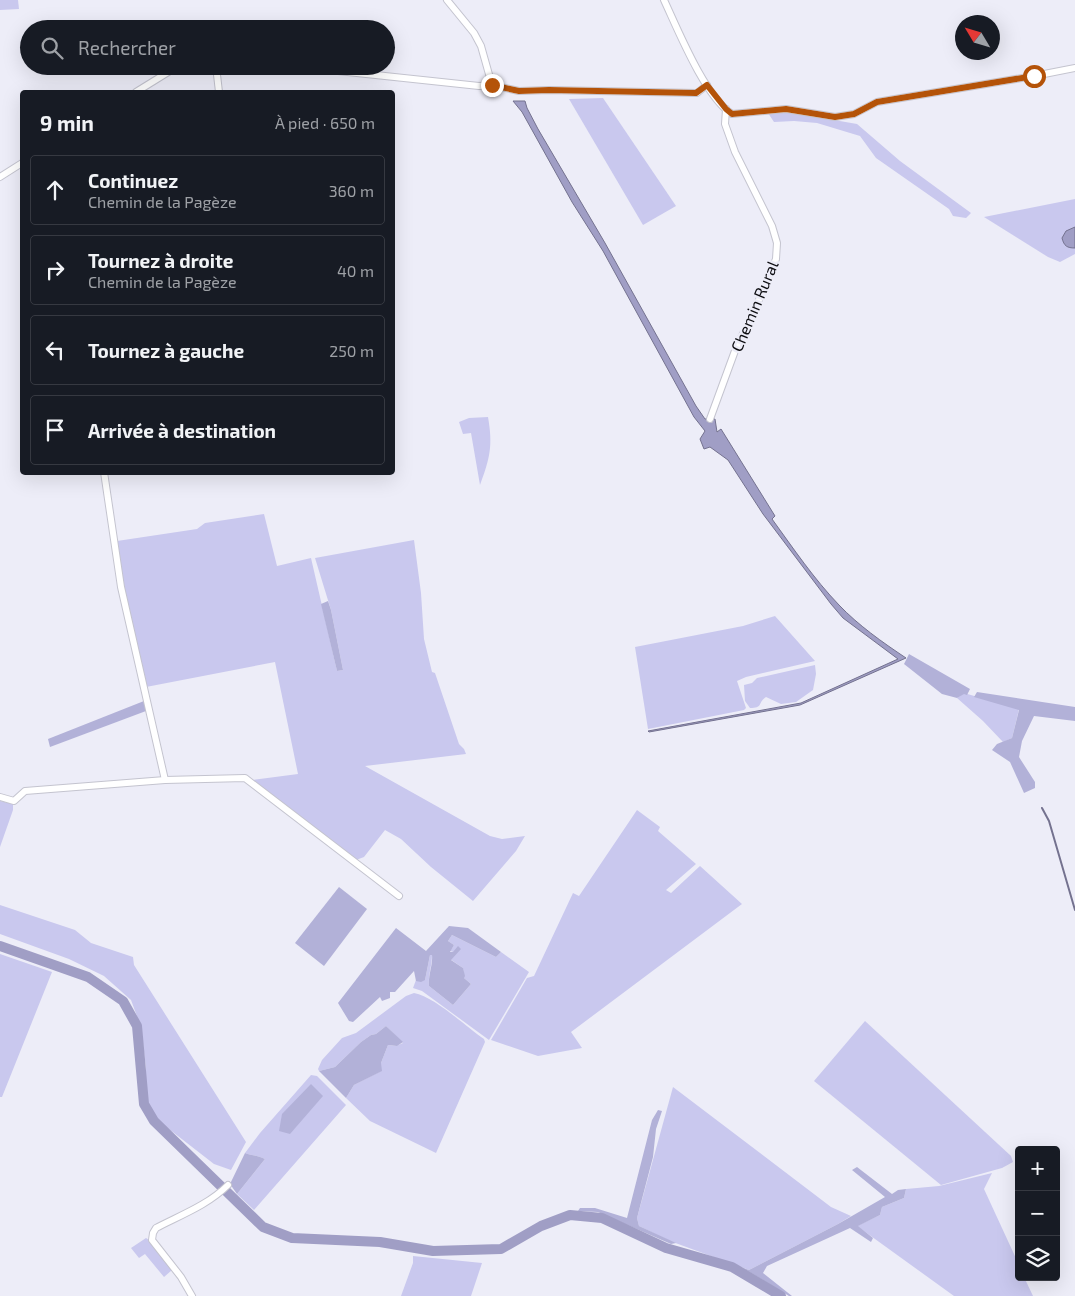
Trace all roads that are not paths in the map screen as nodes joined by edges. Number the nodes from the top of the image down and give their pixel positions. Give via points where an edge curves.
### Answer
1 (447, 0) edge
2 (664, 0) edge
3 (1075, 68) edge
4 (163, 75) edge
5 (217, 75) edge
6 (376, 75) edge
7 (492, 85) junction
8 (707, 85) junction
9 (139, 90) edge
10 (219, 90) edge
11 (726, 109) junction
12 (20, 164) edge
13 (0, 177) edge
14 (710, 419) dead end
15 (104, 475) edge
16 (165, 780) junction
17 (0, 797) edge
18 (399, 896) dead end
19 (228, 1185) dead end
20 (192, 1296) edge

1 - 7 street via 481,46
2 - 8 street
3 - 11 street via 877,102 854,114 835,117 786,109 732,114
4 - 9 street
5 - 10 street
6 - 7 street
7 - 8 street via 519,91 696,93
8 - 11 street
11 - 14 street, Chemin Rural via 725,124 777,242 776,259 736,348
12 - 13 street
15 - 16 street via 121,587
16 - 17 street via 25,791 14,801
16 - 18 street via 245,778
19 - 20 street via 206,1204 156,1228 152,1236

